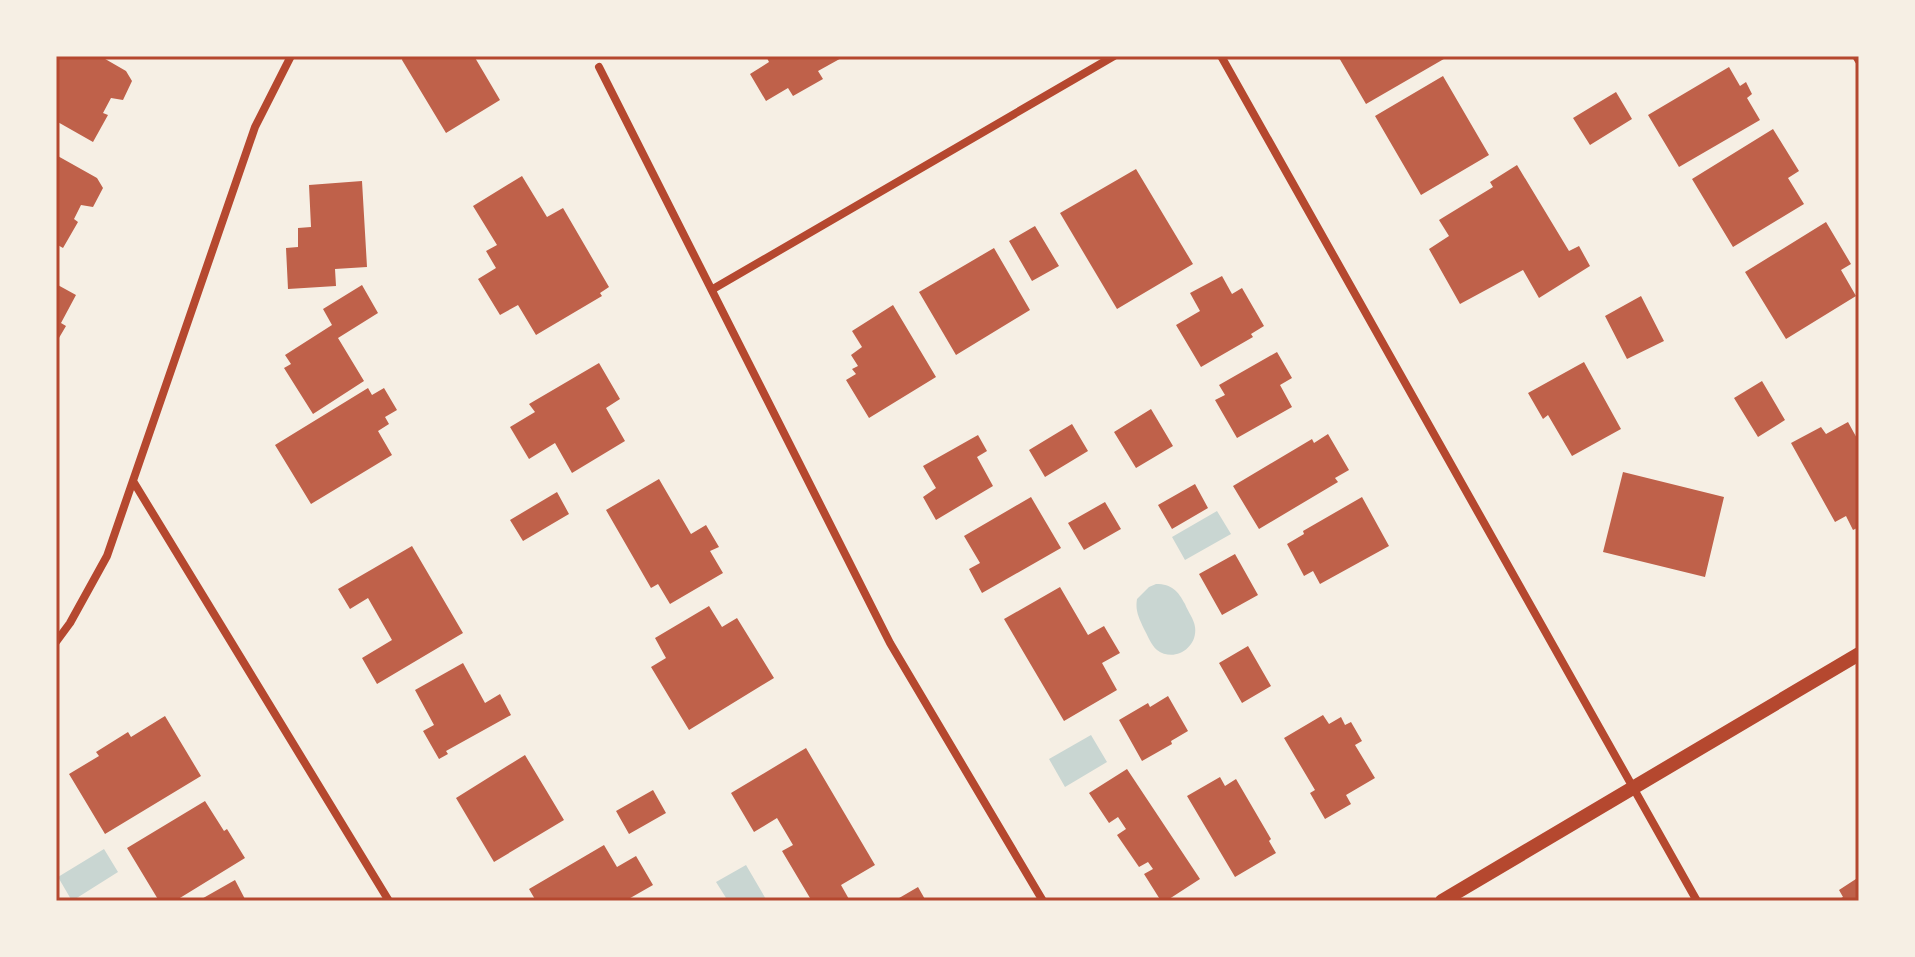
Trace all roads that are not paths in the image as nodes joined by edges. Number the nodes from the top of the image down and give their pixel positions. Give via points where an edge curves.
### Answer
1 (291, 56) edge
2 (1114, 56) edge
3 (1221, 56) edge
4 (1856, 56) edge
5 (1859, 61) edge
6 (599, 67) dead end
7 (713, 289) junction
8 (133, 481) junction
9 (56, 642) edge
10 (1859, 654) edge
11 (1634, 787) junction
12 (389, 901) edge
13 (1043, 901) edge
14 (1442, 901) edge
15 (1697, 901) edge

1 - 8 street via 255,127
2 - 7 street
3 - 11 street
4 - 5 street
6 - 7 street
7 - 13 street via 890,643
8 - 9 street via 107,556
8 - 12 street
10 - 11 street
11 - 14 street
11 - 15 street

